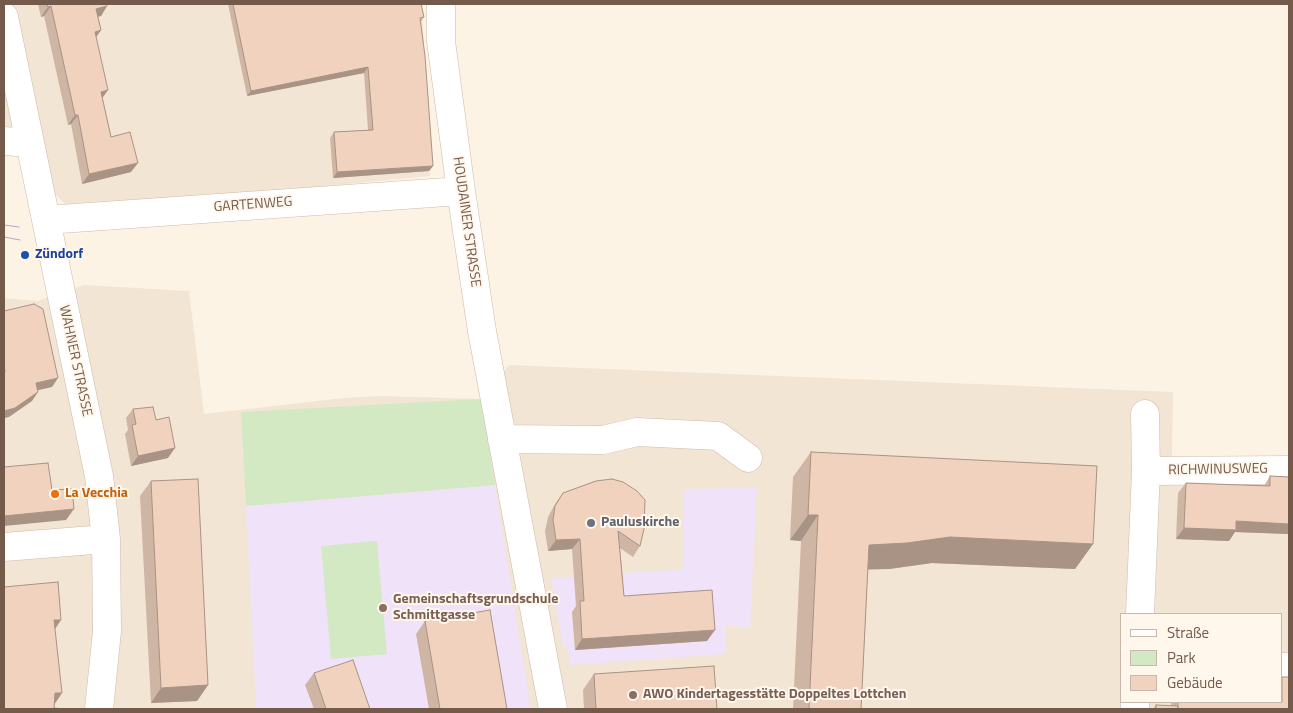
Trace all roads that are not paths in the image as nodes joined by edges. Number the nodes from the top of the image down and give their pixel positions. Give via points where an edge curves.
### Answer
1 (441, 4) edge
2 (4, 16) edge
3 (17, 142) edge
4 (461, 191) junction
5 (46, 220) junction
6 (1145, 414) dead end
7 (502, 439) junction
8 (748, 458) dead end
9 (1289, 470) edge
10 (1146, 471) junction
11 (106, 539) junction
12 (4, 547) edge
13 (1140, 613) edge
14 (99, 709) edge
15 (554, 709) edge

1 - 4 street, HOUDAINER STRASSE via 442,41
2 - 3 street, WAHNER STRASSE
3 - 5 street, WAHNER STRASSE
4 - 5 street, GARTENWEG
4 - 7 street, HOUDAINER STRASSE
5 - 11 street, WAHNER STRASSE via 99,476
6 - 10 street
7 - 8 street via 603,440 637,432 718,436
7 - 15 street, HOUDAINER STRASSE
9 - 10 street, RICHWINUSWEG
10 - 13 street
11 - 12 street
11 - 14 street, WAHNER STRASSE via 108,631

